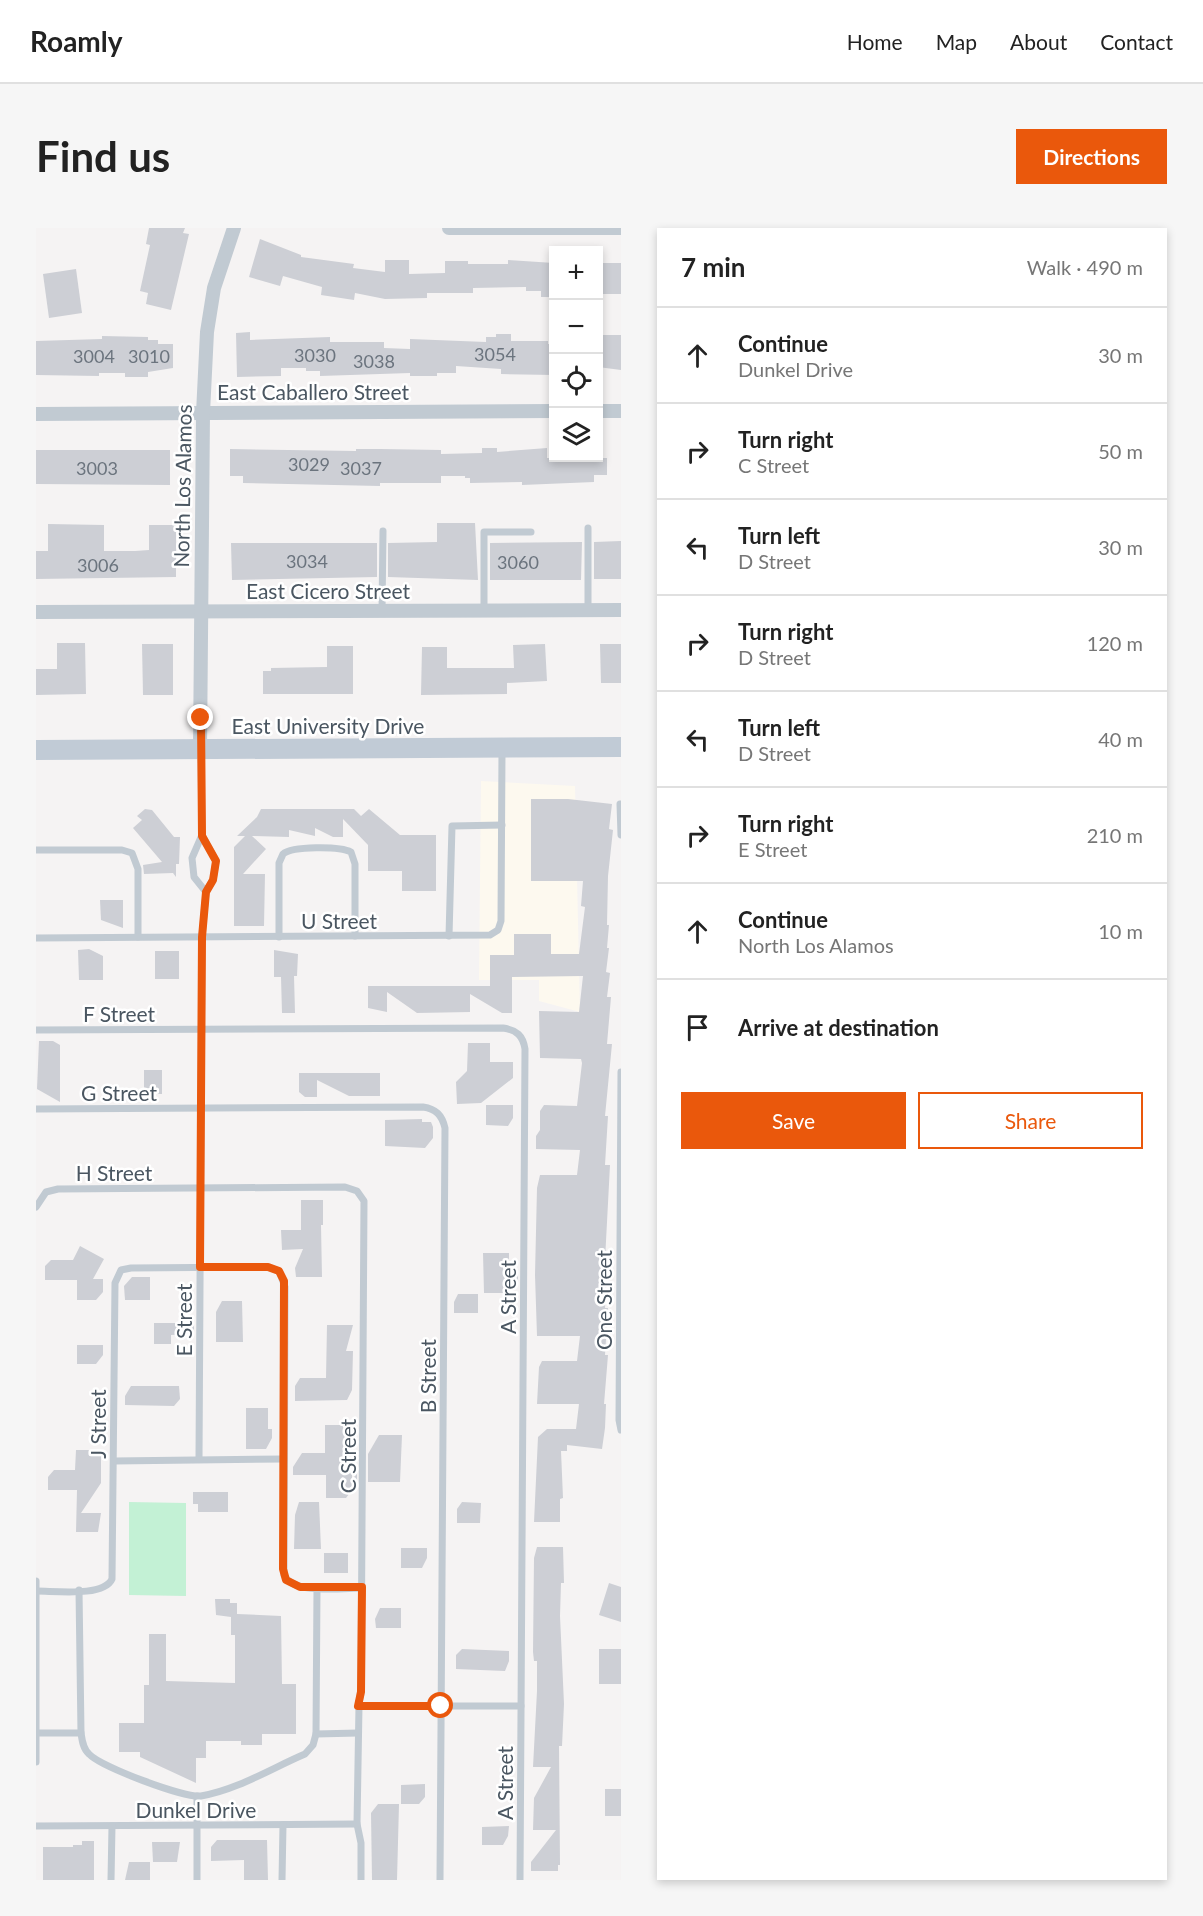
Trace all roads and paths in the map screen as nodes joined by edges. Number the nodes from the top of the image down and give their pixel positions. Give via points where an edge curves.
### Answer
1 (234, 228) edge
2 (449, 228) edge
3 (498, 228) edge
4 (621, 228) edge
5 (549, 411) edge
6 (603, 411) edge
7 (621, 411) edge
8 (203, 413) junction
9 (36, 414) edge
10 (588, 528) dead end
11 (383, 531) dead end
12 (531, 532) dead end
13 (484, 610) junction
14 (588, 610) junction
15 (621, 610) edge
16 (382, 611) junction
17 (36, 612) edge
18 (202, 612) junction
19 (621, 747) edge
20 (502, 748) junction
21 (200, 749) junction
22 (36, 750) edge
23 (620, 804) edge
24 (502, 825) junction
25 (202, 836) junction
26 (621, 836) edge
27 (36, 850) edge
28 (206, 892) junction
29 (355, 936) junction
30 (449, 936) junction
31 (138, 937) junction
32 (202, 937) junction
33 (279, 937) junction
34 (36, 938) edge
35 (202, 1029) junction
36 (36, 1030) edge
37 (621, 1072) edge
38 (201, 1108) junction
39 (36, 1109) edge
40 (200, 1188) junction
41 (36, 1207) edge
42 (200, 1267) junction
43 (621, 1430) edge
44 (199, 1460) junction
45 (284, 1460) junction
46 (114, 1461) junction
47 (36, 1581) edge
48 (317, 1587) junction
49 (362, 1587) junction
50 (79, 1590) junction
51 (38, 1591) junction
52 (358, 1706) junction
53 (441, 1706) junction
54 (520, 1706) junction
55 (36, 1709) edge
56 (36, 1733) edge
57 (81, 1733) junction
58 (358, 1733) junction
59 (316, 1734) junction
60 (36, 1762) edge
61 (197, 1796) junction
62 (357, 1824) junction
63 (197, 1825) junction
64 (283, 1825) junction
65 (36, 1826) edge
66 (112, 1826) junction
67 (111, 1880) edge
68 (197, 1880) edge
69 (282, 1880) edge
70 (361, 1880) edge
71 (440, 1880) edge
72 (520, 1880) edge

1 - 8 street, North Los Alamos via 214,288 207,332
2 - 3 street
3 - 4 street
5 - 8 street, East Caballero Street
6 - 7 street
8 - 9 street, East Caballero Street
8 - 18 street, North Los Alamos
10 - 14 lane
11 - 16 lane
12 - 13 lane via 484,532
13 - 14 street, East Cicero Street
13 - 16 street, East Cicero Street
14 - 15 street, East Cicero Street
16 - 18 street, East Cicero Street
17 - 18 street, East Cicero Street
18 - 21 street, North Los Alamos
19 - 20 main road, East University Drive
20 - 21 main road, East University Drive
20 - 24 lane, U Street
21 - 22 main road, East University Drive
21 - 25 lane, E Street
23 - 26 lane
24 - 30 lane, U Street via 498,930 490,936
24 - 30 lane via 452,826
25 - 28 lane, E Street via 216,861
25 - 28 lane, E Street via 192,858 194,877
27 - 31 lane via 132,853 138,869
28 - 32 lane, E Street
29 - 30 lane, U Street
29 - 33 lane, U Street
29 - 33 lane via 355,864 351,852 295,849 283,854 279,863
31 - 32 lane, U Street
31 - 34 lane, U Street
32 - 33 lane, U Street
32 - 35 lane, E Street
35 - 36 lane, F Street
35 - 38 lane, E Street
35 - 54 lane, A Street via 503,1028 521,1036 525,1049
37 - 43 lane, One Street
38 - 39 lane, G Street
38 - 40 lane, E Street
38 - 53 lane, B Street via 423,1107 436,1110 444,1121
40 - 41 lane, H Street via 58,1189 46,1192
40 - 42 lane, E Street
40 - 49 lane, C Street via 345,1187 357,1191 364,1201
42 - 44 lane, E Street
42 - 45 lane, J Street via 268,1267 282,1276
42 - 46 lane, J Street via 126,1268 115,1279
44 - 45 lane
44 - 46 lane
45 - 48 lane via 284,1575 295,1586
46 - 50 lane, J Street via 112,1579 103,1589
47 - 51 lane
48 - 49 lane
48 - 59 lane
49 - 52 lane, C Street
50 - 51 lane, J Street
50 - 57 lane
51 - 55 lane
52 - 53 lane
52 - 58 lane, C Street
53 - 54 lane
53 - 71 lane, B Street
54 - 72 lane, A Street
55 - 56 lane
56 - 57 lane
56 - 60 lane
57 - 61 lane via 88,1754 102,1764
58 - 59 lane
58 - 62 lane, C Street
59 - 61 lane via 305,1754 223,1790
61 - 63 lane
62 - 64 lane, Dunkel Drive
62 - 70 lane, C Street
63 - 64 lane, Dunkel Drive
63 - 66 lane, Dunkel Drive
63 - 68 lane
64 - 69 lane
65 - 66 lane, Dunkel Drive
66 - 67 lane

